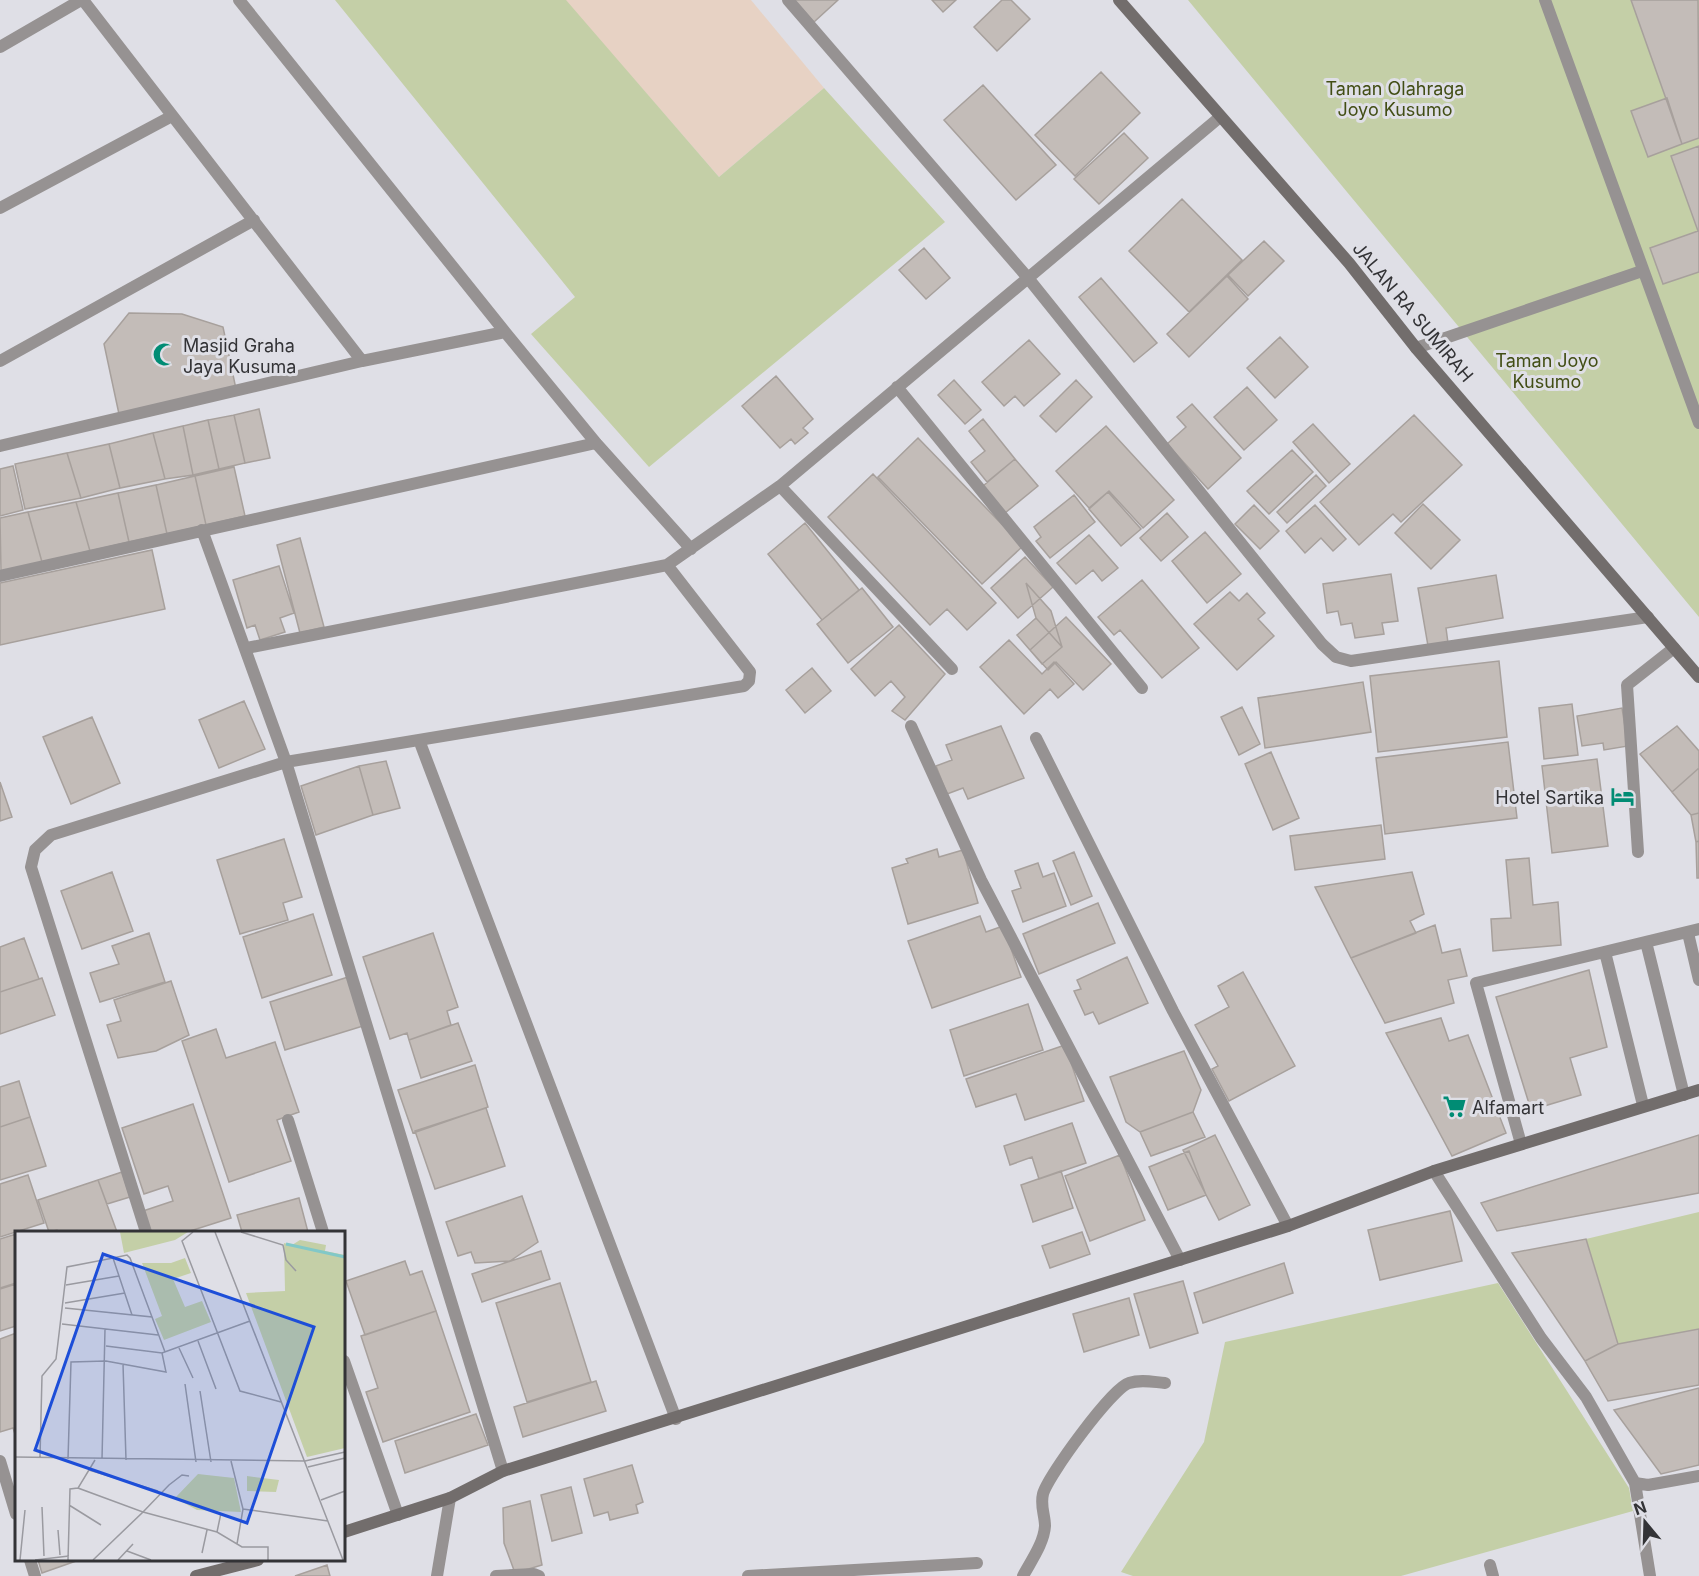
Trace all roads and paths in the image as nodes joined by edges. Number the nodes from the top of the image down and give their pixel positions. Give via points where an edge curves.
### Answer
1 (82, 0) edge
2 (239, 0) edge
3 (788, 0) edge
4 (1119, 0) edge
5 (1545, 0) edge
6 (0, 47) edge
7 (172, 116) junction
8 (1220, 117) junction
9 (0, 208) edge
10 (254, 220) junction
11 (1642, 271) junction
12 (1028, 278) junction
13 (505, 332) junction
14 (1416, 348) junction
15 (362, 360) junction
16 (0, 361) edge
17 (897, 387) junction
18 (1699, 423) edge
19 (597, 443) junction
20 (0, 446) edge
21 (780, 486) junction
22 (202, 530) junction
23 (692, 549) junction
24 (667, 565) junction
25 (0, 576) edge
26 (1648, 617) junction
27 (247, 648) junction
28 (1674, 648) junction
29 (952, 669) dead end
30 (1699, 677) edge
31 (1142, 688) dead end
32 (911, 726) dead end
33 (1036, 738) dead end
34 (419, 740) junction
35 (286, 762) junction
36 (1638, 852) dead end
37 (1693, 931) edge
38 (1646, 942) junction
39 (1605, 952) junction
40 (1699, 980) edge
41 (1699, 1090) edge
42 (1684, 1095) junction
43 (1643, 1105) junction
44 (288, 1120) dead end
45 (1521, 1144) junction
46 (1434, 1171) junction
47 (1288, 1226) junction
48 (145, 1231) edge
49 (322, 1231) edge
50 (1180, 1260) junction
51 (345, 1364) edge
52 (1165, 1383) dead end
53 (676, 1419) junction
54 (0, 1461) edge
55 (503, 1471) junction
56 (1699, 1476) edge
57 (1635, 1483) junction
58 (450, 1498) junction
59 (15, 1511) edge
60 (398, 1515) junction
61 (345, 1532) edge
62 (30, 1561) edge
63 (254, 1561) edge
64 (977, 1563) dead end
65 (35, 1576) edge
66 (196, 1576) edge
67 (437, 1576) edge
68 (496, 1576) edge
69 (538, 1576) edge
70 (748, 1576) edge
71 (1023, 1576) edge
72 (1650, 1576) edge

1 - 6 street
1 - 7 street
2 - 13 street
3 - 12 street
4 - 8 street, JALAN RA SUMIRAH
5 - 11 street
7 - 9 street
7 - 10 street
8 - 12 street
8 - 14 street, JALAN RA SUMIRAH via 1349,263
10 - 15 street
10 - 16 street
11 - 14 street
11 - 18 street
12 - 17 street
12 - 26 street via 1336,657 1351,661
13 - 15 street
13 - 19 street
14 - 26 street, JALAN RA SUMIRAH
15 - 20 street
17 - 21 street
17 - 31 street
19 - 22 street
19 - 23 street
21 - 23 street
21 - 29 street
22 - 25 street
22 - 27 street
23 - 24 street
24 - 27 street
24 - 34 street via 750,672 744,686
26 - 28 street, JALAN RA SUMIRAH
27 - 35 street
28 - 30 street, JALAN RA SUMIRAH
28 - 36 street via 1627,685
32 - 50 street via 981,880
33 - 47 street via 1173,1011
34 - 35 street
34 - 53 street
35 - 48 street via 51,835 35,850 31,867
35 - 55 street
37 - 38 street
37 - 40 street
38 - 39 street
38 - 42 street
39 - 43 street
39 - 45 street via 1476,983
41 - 42 street
42 - 43 street
43 - 45 street
44 - 49 street
45 - 46 street
46 - 47 street
46 - 57 street via 1541,1338 1586,1397
47 - 50 street
50 - 53 street
51 - 60 street
52 - 71 street via 1127,1383 1084,1430 1043,1492 1043,1538
53 - 55 street
54 - 59 street
55 - 58 street
56 - 57 street via 1647,1485
57 - 72 street
58 - 60 street
58 - 67 street
60 - 61 street
62 - 65 street
63 - 66 street
64 - 70 street
68 - 69 street

